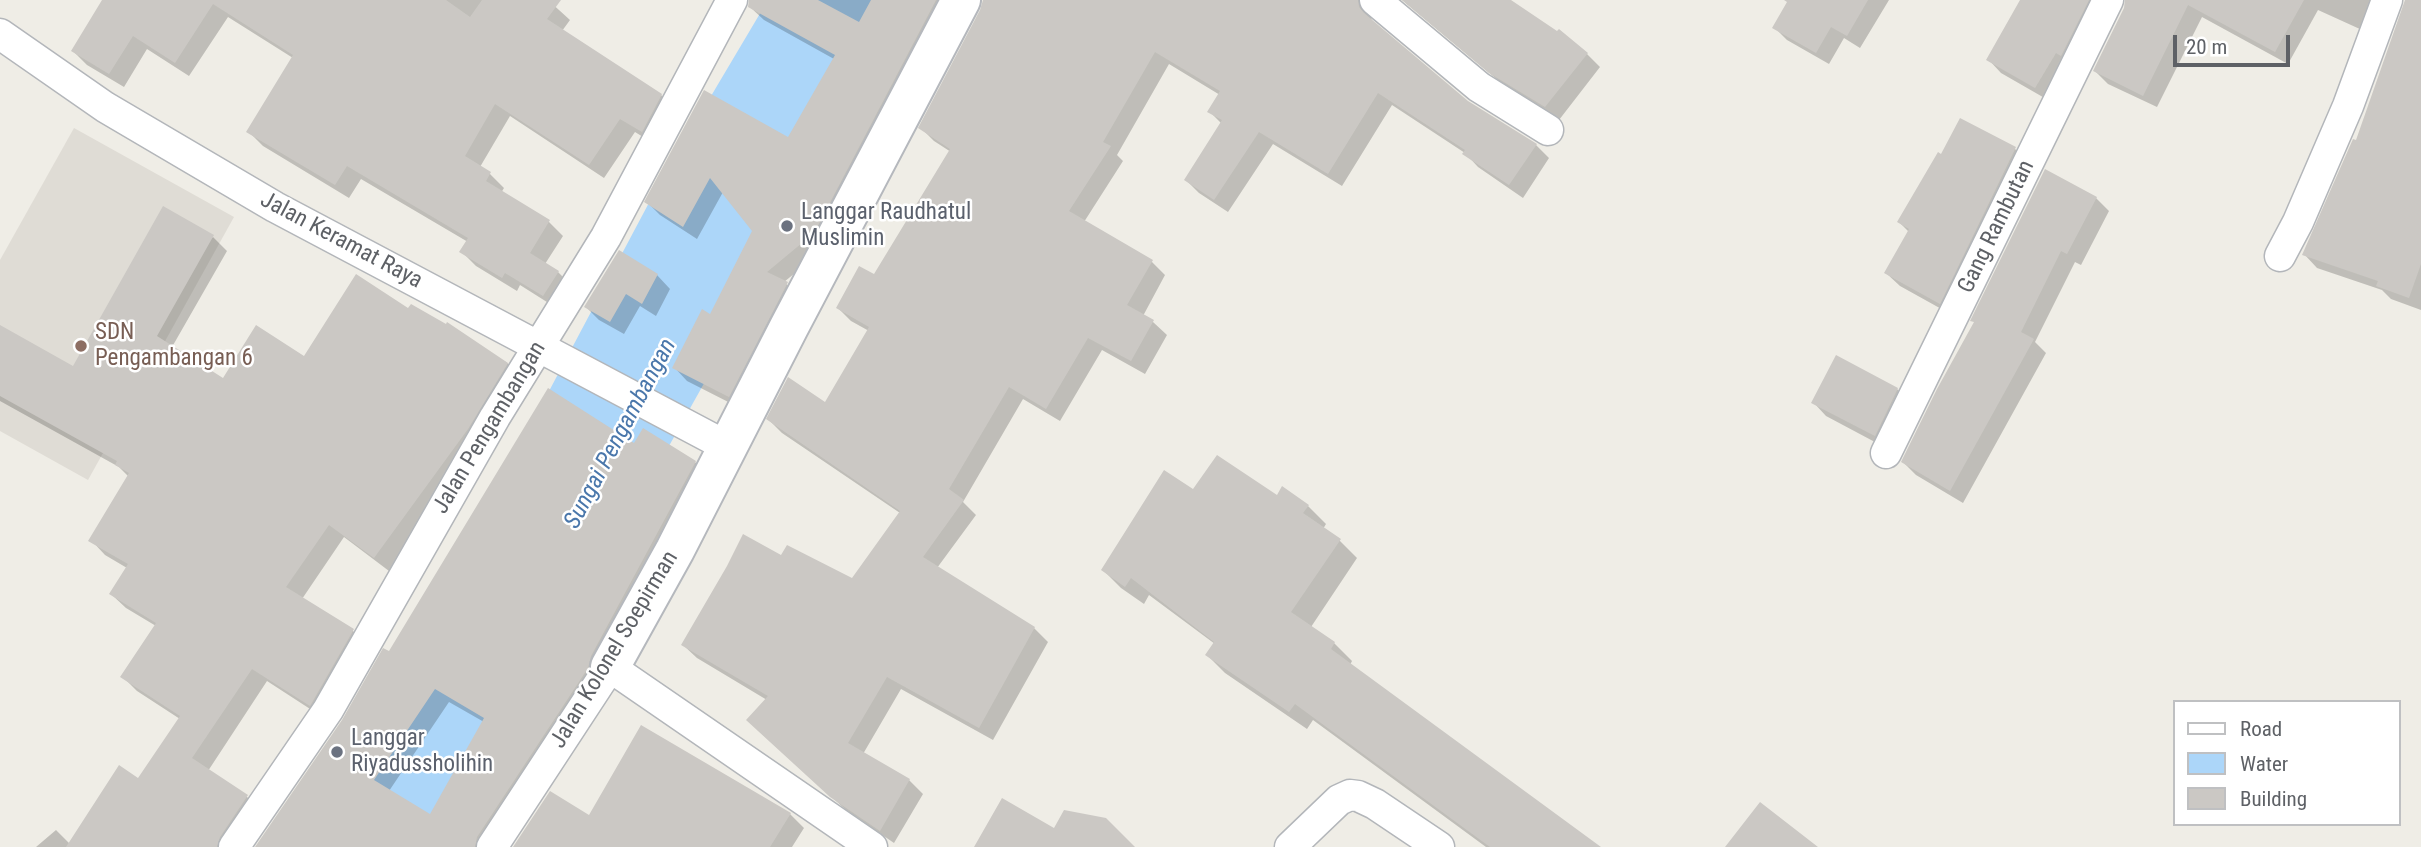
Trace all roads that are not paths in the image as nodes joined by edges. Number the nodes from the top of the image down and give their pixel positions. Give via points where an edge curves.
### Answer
1 (732, 0) edge
2 (961, 0) edge
3 (1375, 0) edge
4 (2108, 0) edge
5 (2387, 0) edge
6 (0, 34) edge
7 (1548, 130) dead end
8 (2280, 256) dead end
9 (546, 350) junction
10 (728, 447) junction
11 (1886, 453) dead end
12 (610, 667) junction
13 (234, 847) edge
14 (492, 847) edge
15 (872, 847) edge
16 (1290, 847) edge
17 (1439, 847) edge

1 - 9 street, Jalan Pengambangan
2 - 10 street, Jalan Kolonel Soepirman
3 - 7 street via 1479,87
4 - 11 street, Gang Rambutan
5 - 8 street via 2348,106
6 - 9 street, Jalan Keramat Raya via 105,107 275,207
9 - 10 street, Jalan Keramat Raya
9 - 13 street, Jalan Pengambangan via 495,417 328,710
10 - 12 street, Jalan Kolonel Soepirman
12 - 14 street, Jalan Kolonel Soepirman
12 - 15 street
16 - 17 street via 1350,795 1375,804

